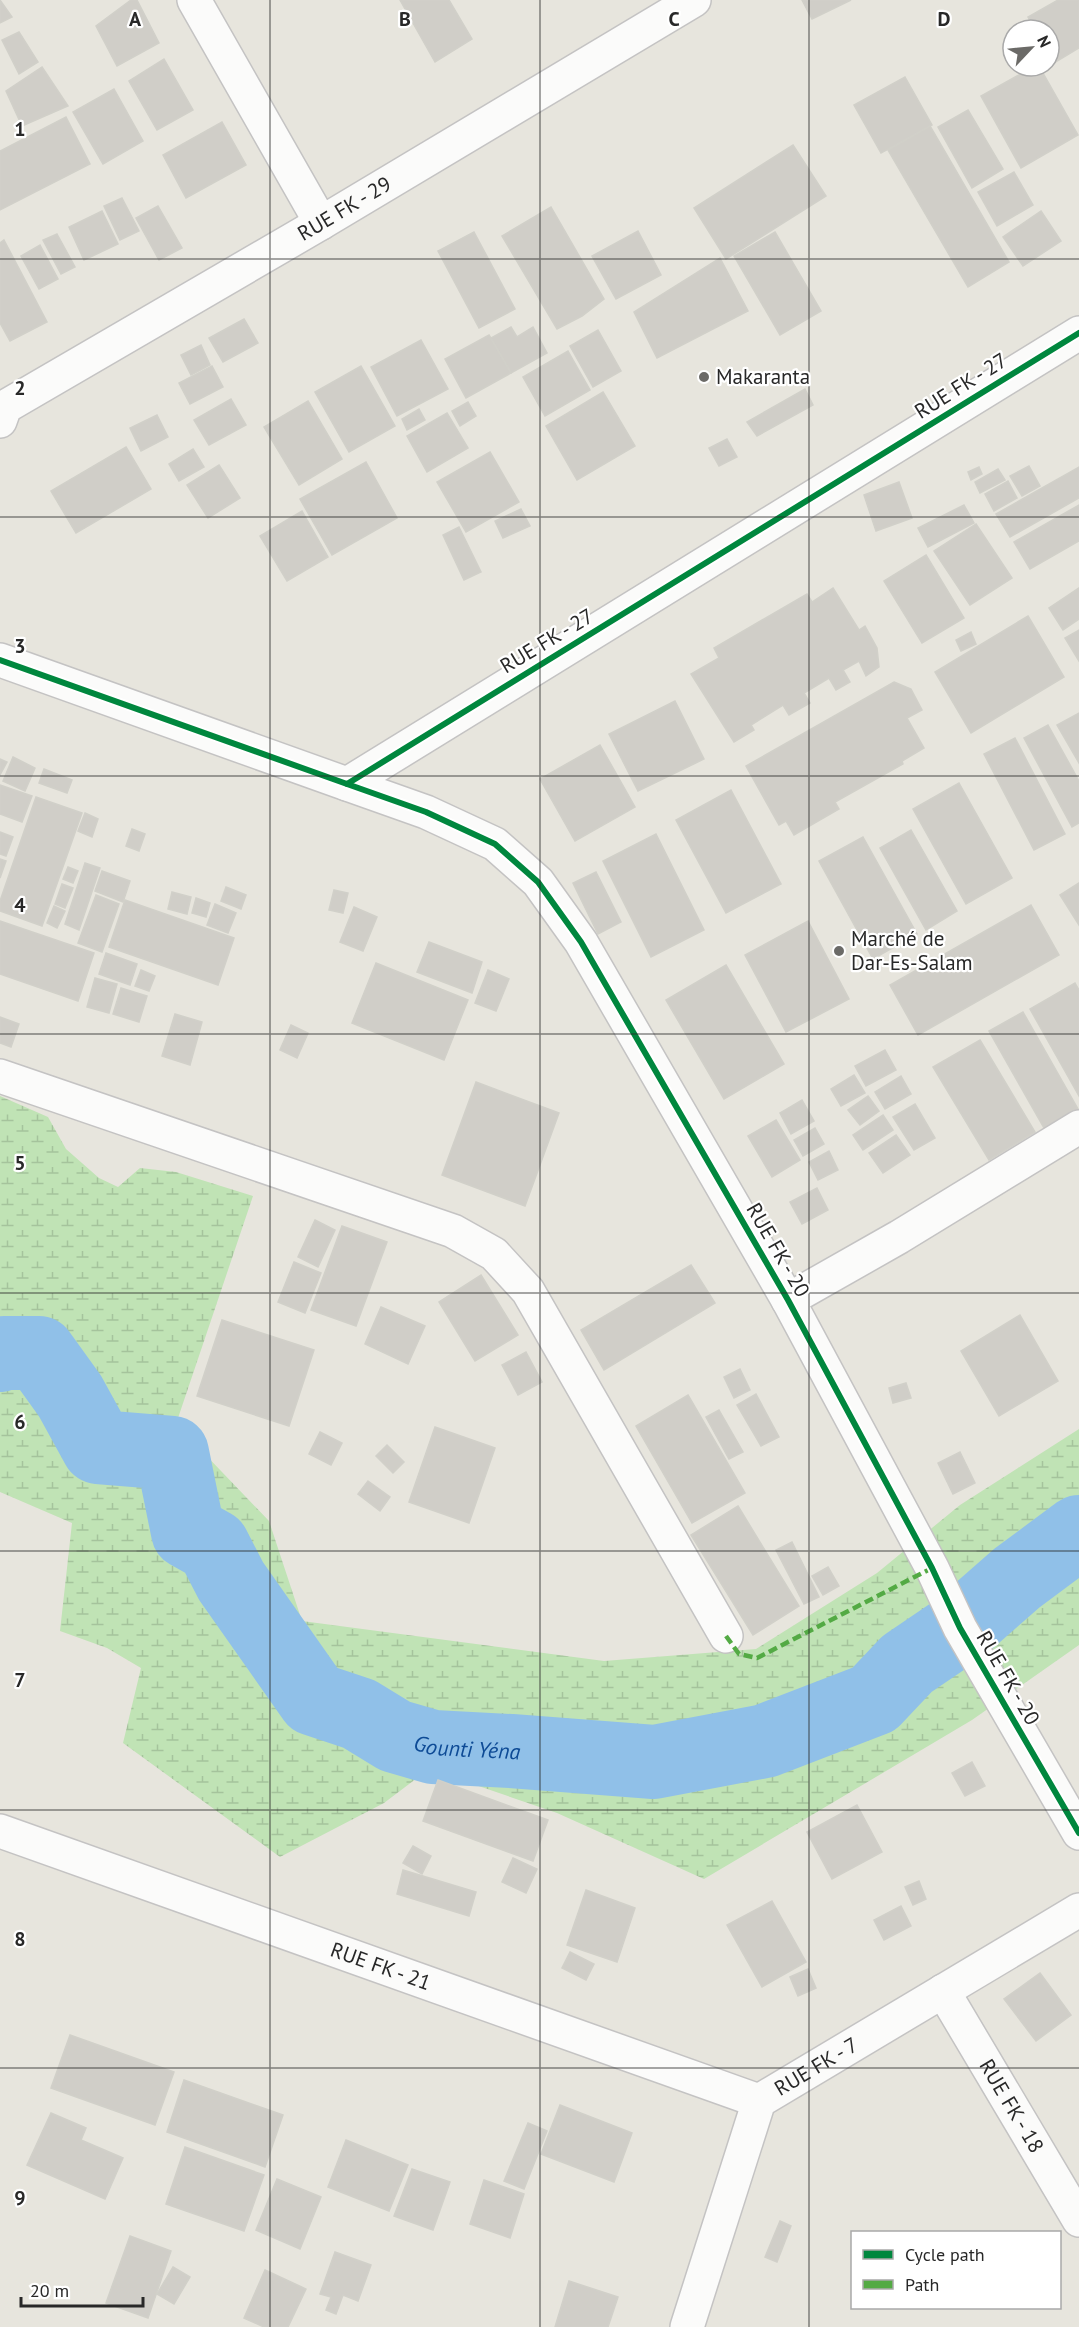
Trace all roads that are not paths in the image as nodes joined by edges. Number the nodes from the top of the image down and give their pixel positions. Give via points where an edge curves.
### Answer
1 (194, 0) edge
2 (694, 0) edge
3 (321, 223) junction
4 (1079, 333) edge
5 (0, 421) edge
6 (0, 660) edge
7 (347, 784) junction
8 (0, 1077) edge
9 (1079, 1127) edge
10 (788, 1300) junction
11 (726, 1636) dead end
12 (0, 1831) edge
13 (1079, 1833) edge
14 (1079, 1910) edge
15 (943, 1991) junction
16 (759, 2101) junction
17 (1079, 2220) edge
18 (687, 2327) edge

1 - 3 street
2 - 3 street, RUE FK - 29
3 - 5 street, RUE FK - 29 via 5,407
4 - 7 street, RUE FK - 27
6 - 7 street
7 - 10 street, RUE FK - 20 via 426,812 495,844 538,882 581,942
8 - 11 street via 453,1231 494,1254 528,1292
9 - 10 street
10 - 13 street, RUE FK - 20 via 932,1568 960,1628
12 - 16 street, RUE FK - 21
14 - 15 street, RUE FK - 7
15 - 16 street, RUE FK - 7
15 - 17 street, RUE FK - 18
16 - 18 street, RUE FK - 7

